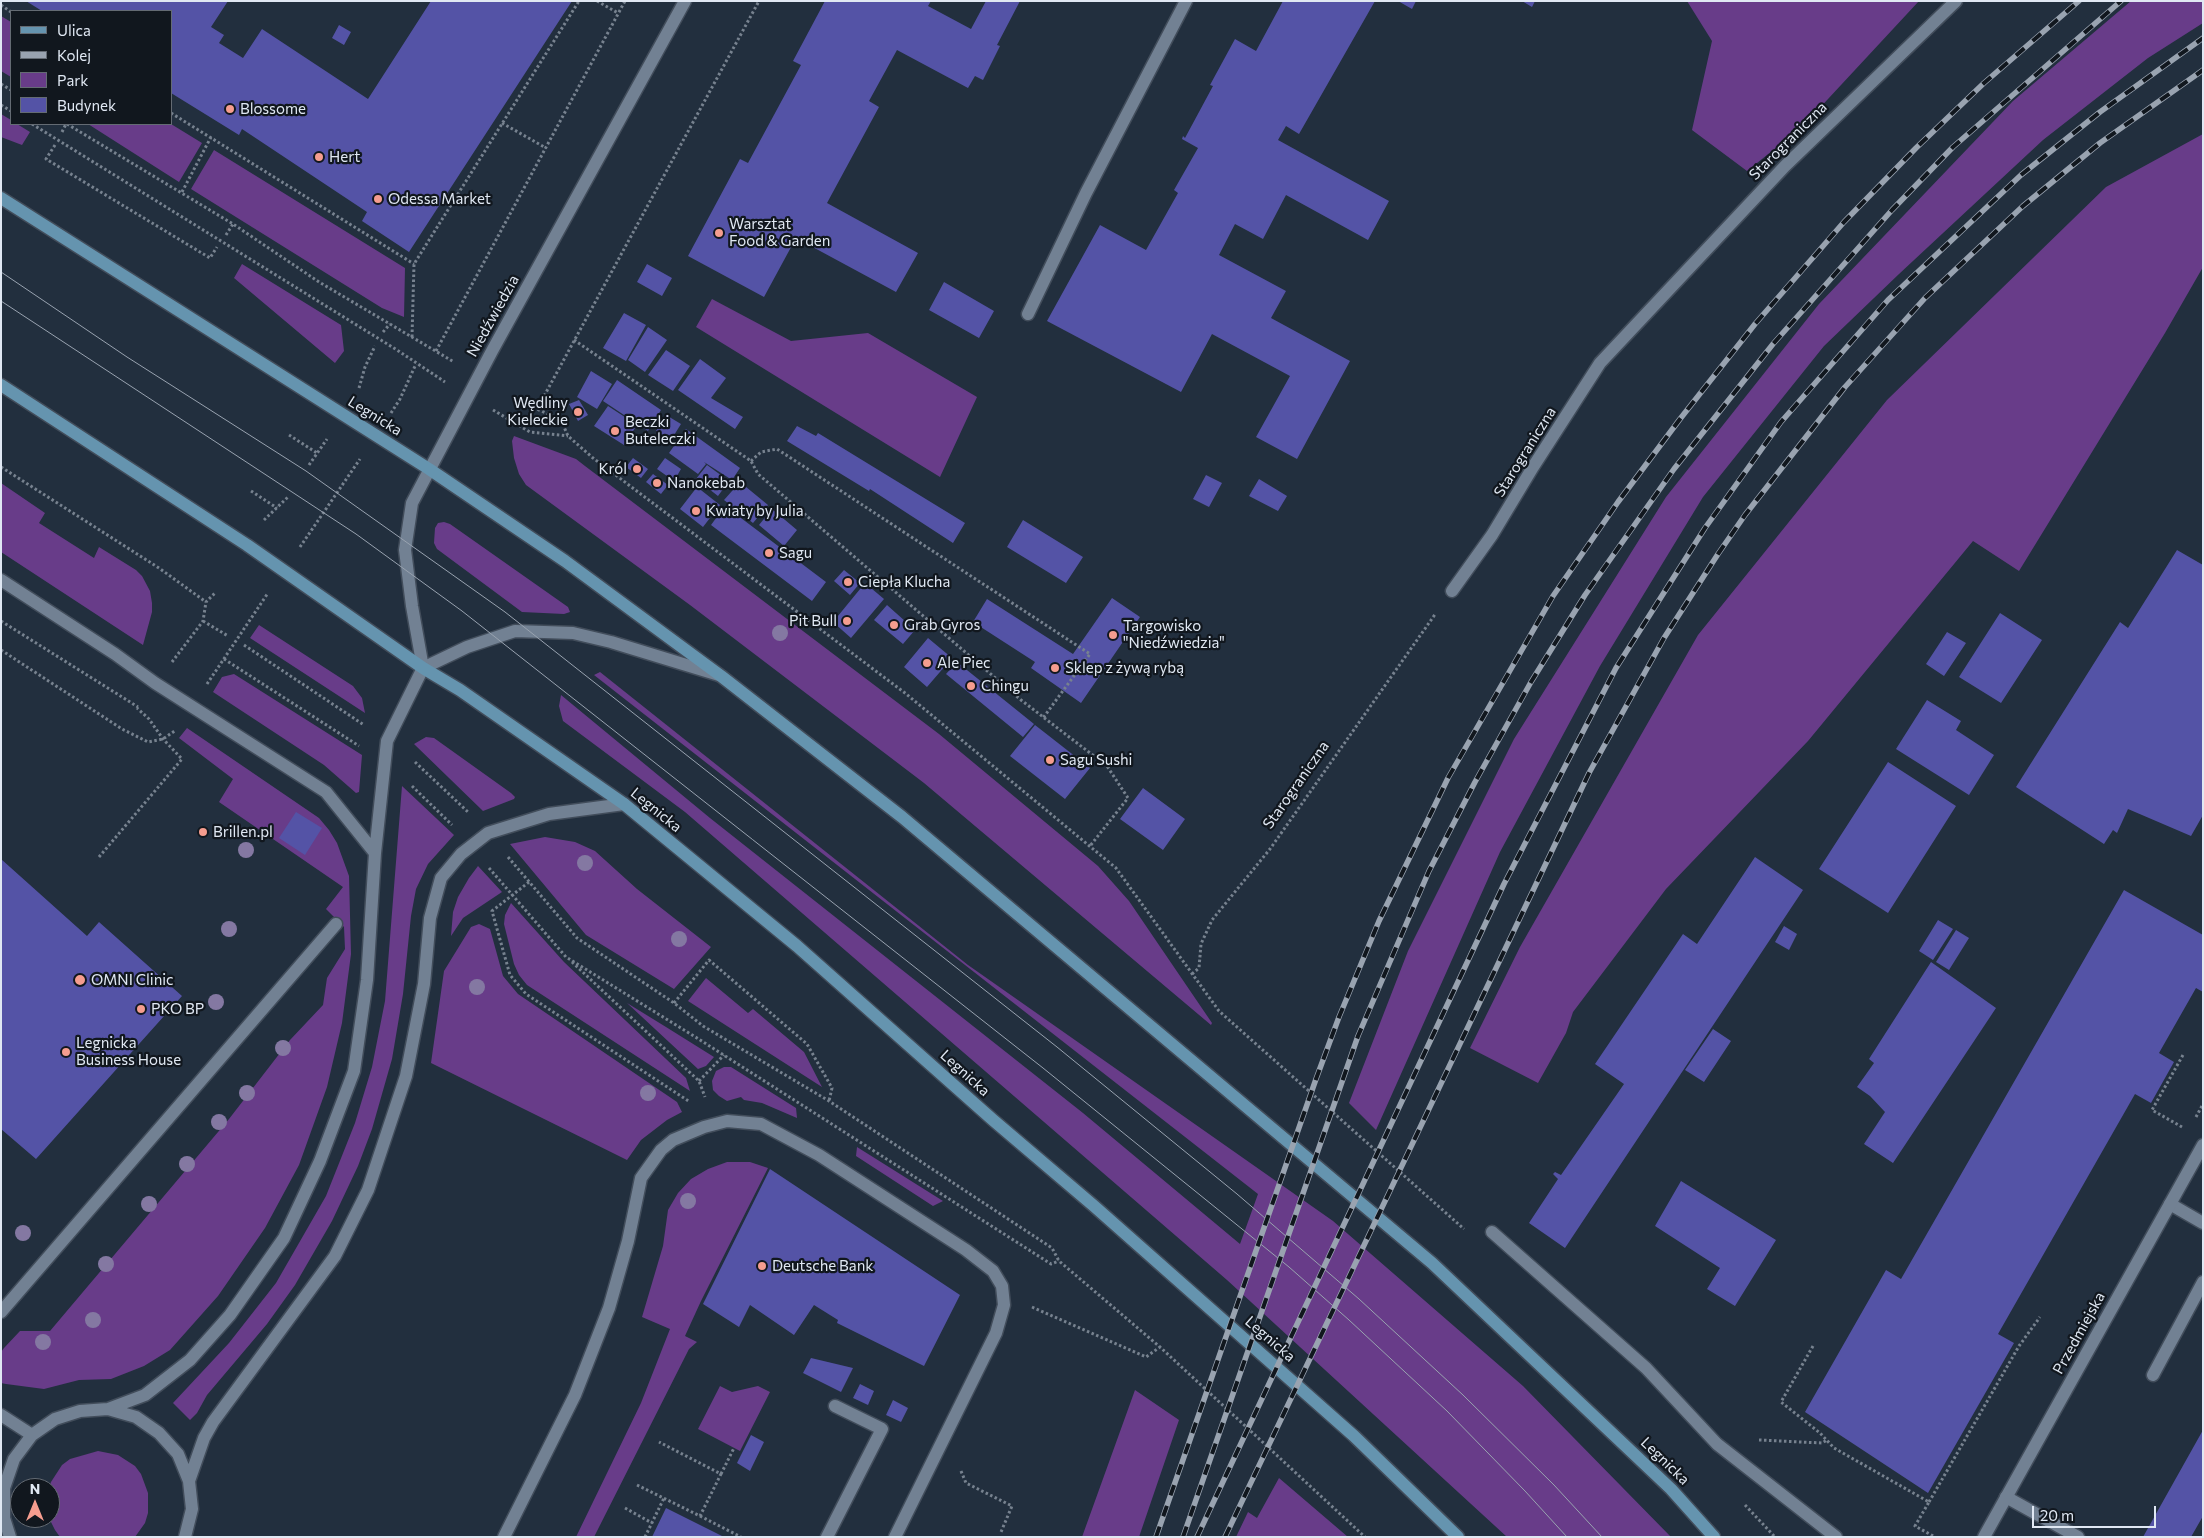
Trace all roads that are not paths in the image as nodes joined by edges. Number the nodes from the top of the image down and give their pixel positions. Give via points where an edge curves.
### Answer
1 (685, 1) edge
2 (1186, 1) edge
3 (1956, 1) edge
4 (1, 198) edge
5 (1028, 314) dead end
6 (1, 385) edge
7 (429, 469) junction
8 (1, 580) edge
9 (1452, 591) road end
10 (423, 668) junction
11 (721, 676) junction
12 (624, 804) junction
13 (375, 853) junction
14 (336, 924) dead end
15 (2203, 1146) edge
16 (2170, 1204) junction
17 (2203, 1223) edge
18 (1492, 1232) dead end
19 (2203, 1282) edge
20 (1, 1312) edge
21 (2153, 1375) dead end
22 (835, 1406) dead end
23 (108, 1409) junction
24 (1, 1416) edge
25 (32, 1435) junction
26 (189, 1481) junction
27 (2006, 1497) junction
28 (3, 1521) edge
29 (895, 1536) edge
30 (10, 1537) edge
31 (185, 1537) edge
32 (504, 1537) edge
33 (827, 1537) edge
34 (1458, 1537) edge
35 (1714, 1537) edge
36 (1836, 1537) edge
37 (1984, 1537) edge
38 (2078, 1537) edge

1 - 7 street, Niedźwiedzia
2 - 5 street via 1086,193
3 - 9 street, Starograniczna via 1784,166 1600,363 1492,535
4 - 7 main road, Legnicka
6 - 10 main road, Legnicka via 247,545
7 - 10 street, Niedźwiedzia via 412,502 405,550
7 - 11 main road, Legnicka via 562,559
8 - 13 street via 155,684 326,792
10 - 11 street, Legnicka via 467,647 515,631 525,631 573,633
10 - 12 main road, Legnicka via 460,690
10 - 13 street via 387,741
11 - 35 main road, Legnicka via 902,817 1432,1263 1672,1489
12 - 26 street via 546,815 488,833 461,854 441,878 430,918 424,984 406,1076 368,1190 335,1256 213,1422
12 - 34 main road, Legnicka via 797,946 1094,1206 1354,1436
13 - 23 street via 367,980 354,1071 320,1161 284,1238 230,1315 190,1360 145,1395
14 - 20 street
15 - 16 street, Przedmiejska
16 - 17 street
16 - 27 street, Przedmiejska
18 - 36 street via 1646,1368 1717,1444
19 - 21 street
22 - 33 street via 882,1429
23 - 25 street via 80,1411 55,1419
23 - 26 street via 136,1417 160,1433 178,1454
24 - 25 street
25 - 28 street via 14,1459 4,1488
26 - 31 street via 192,1509
27 - 37 street, Przedmiejska
27 - 38 street
28 - 30 street
29 - 32 street via 996,1333 1004,1305 1002,1286 993,1271 966,1250 819,1155 761,1124 738,1121 710,1125 673,1140 660,1150 641,1178 628,1241 607,1315 574,1395

